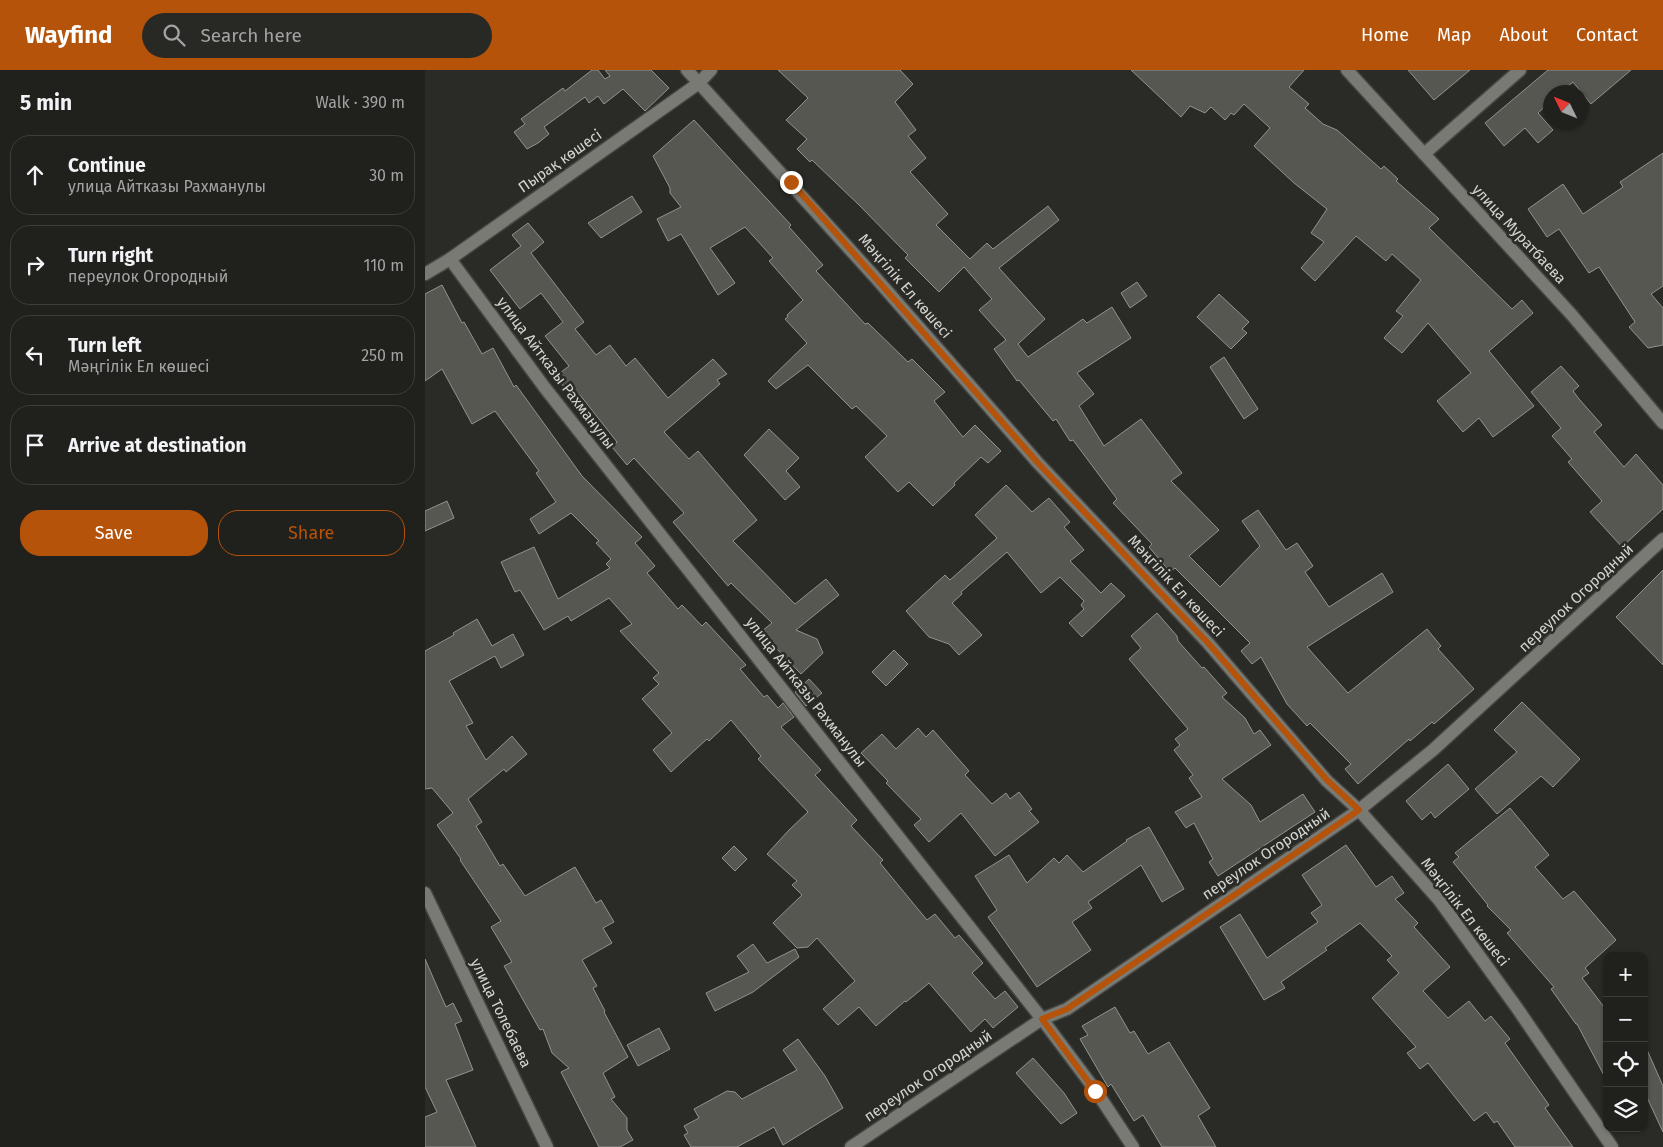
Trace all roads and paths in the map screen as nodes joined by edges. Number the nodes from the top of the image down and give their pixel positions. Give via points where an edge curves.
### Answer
1 (687, 70) edge
2 (711, 70) edge
3 (1347, 70) edge
4 (1520, 70) edge
5 (699, 83) junction
6 (1424, 154) junction
7 (450, 259) junction
8 (425, 274) edge
9 (1663, 423) edge
10 (1663, 539) edge
11 (1359, 810) junction
12 (425, 893) edge
13 (1042, 1019) junction
14 (547, 1147) edge
15 (851, 1147) edge
16 (1133, 1147) edge
17 (1612, 1147) edge

1 - 5 street, Мәңгілік Ел көшесі
2 - 5 street, Пырақ көшесі
3 - 6 street, улица Муратбаева
4 - 6 street
5 - 7 street, Пырақ көшесі
5 - 11 street, Мәңгілік Ел көшесі via 1038,463 1208,643 1327,780
6 - 9 street, улица Муратбаева via 1571,314
7 - 8 street, Пырақ көшесі
7 - 13 street, улица Айтказы Рахманулы via 545,388
10 - 11 street, переулок Огородный via 1433,750
11 - 13 street, переулок Огородный via 1067,1009
11 - 17 street, Мәңгілік Ел көшесі via 1439,900
12 - 14 street, улица Толебаева
13 - 15 street, переулок Огородный
13 - 16 street, улица Айтказы Рахманулы

